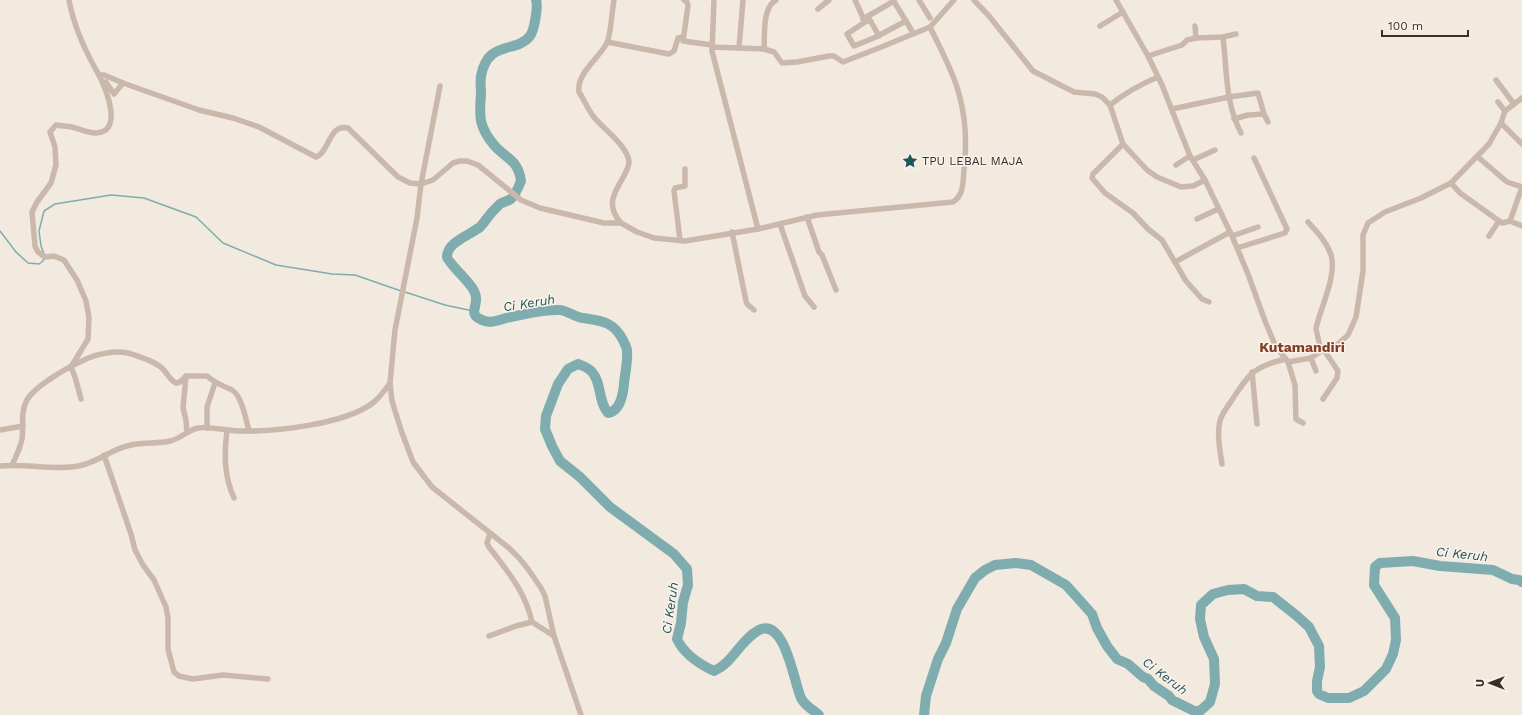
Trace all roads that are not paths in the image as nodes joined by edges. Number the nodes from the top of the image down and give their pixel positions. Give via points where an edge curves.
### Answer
1 (69, 0) edge
2 (614, 0) edge
3 (684, 0) edge
4 (714, 0) edge
5 (743, 0) edge
6 (776, 0) edge
7 (828, 0) edge
8 (855, 0) edge
9 (894, 0) edge
10 (919, 0) edge
11 (954, 0) edge
12 (974, 0) edge
13 (1116, 0) edge
14 (818, 8) dead end
15 (1123, 12) junction
16 (930, 18) dead end
17 (866, 19) junction
18 (906, 21) junction
19 (1100, 26) dead end
20 (1194, 26) dead end
21 (930, 27) junction
22 (913, 33) junction
23 (1236, 34) dead end
24 (879, 36) junction
25 (683, 37) junction
26 (1223, 37) junction
27 (1196, 38) junction
28 (608, 42) junction
29 (712, 46) junction
30 (739, 48) junction
31 (764, 49) junction
32 (1148, 56) junction
33 (99, 75) junction
34 (109, 77) junction
35 (1158, 77) junction
36 (1496, 80) dead end
37 (122, 84) junction
38 (440, 86) dead end
39 (1229, 97) junction
40 (1522, 98) edge
41 (1498, 102) dead end
42 (1514, 104) junction
43 (1110, 105) junction
44 (1172, 109) junction
45 (1505, 111) junction
46 (1264, 114) junction
47 (1234, 119) junction
48 (1268, 122) dead end
49 (1501, 123) junction
50 (1241, 134) dead end
51 (1123, 144) junction
52 (1522, 144) edge
53 (1215, 150) dead end
54 (1478, 157) junction
55 (1192, 158) junction
56 (1254, 158) dead end
57 (1176, 165) dead end
58 (685, 169) dead end
59 (1205, 180) junction
60 (421, 184) junction
61 (1451, 184) junction
62 (1522, 187) edge
63 (1218, 209) junction
64 (807, 217) junction
65 (1197, 219) dead end
66 (1498, 221) junction
67 (1510, 221) junction
68 (1308, 222) dead end
69 (621, 223) junction
70 (780, 224) junction
71 (1522, 226) edge
72 (1258, 227) dead end
73 (758, 229) junction
74 (732, 232) junction
75 (1231, 234) junction
76 (1488, 236) dead end
77 (680, 240) junction
78 (1237, 248) junction
79 (1175, 262) junction
80 (836, 290) dead end
81 (1209, 302) dead end
82 (814, 308) dead end
83 (754, 310) dead end
84 (1322, 351) junction
85 (1311, 358) junction
86 (1287, 360) junction
87 (71, 367) junction
88 (1316, 371) dead end
89 (1252, 372) junction
90 (186, 376) junction
91 (216, 383) junction
92 (390, 384) junction
93 (81, 399) dead end
94 (1323, 399) dead end
95 (1303, 423) dead end
96 (1257, 424) dead end
97 (23, 426) junction
98 (207, 428) junction
99 (0, 430) edge
100 (227, 431) junction
101 (249, 431) junction
102 (186, 433) junction
103 (104, 455) junction
104 (1222, 464) dead end
105 (12, 465) junction
106 (0, 466) edge
107 (234, 498) dead end
108 (490, 533) junction
109 (532, 622) junction
110 (489, 636) dead end
111 (554, 636) junction
112 (268, 679) dead end
113 (582, 715) edge

1 - 33 street via 80,39
2 - 28 street
3 - 25 street via 688,6
4 - 29 street
5 - 30 street
6 - 31 street via 770,4 766,12
7 - 14 street
8 - 17 street
9 - 17 street
9 - 18 street
10 - 16 street
11 - 21 street
12 - 43 street via 1033,71 1074,92 1102,97
13 - 15 street
15 - 19 street
15 - 32 street
17 - 24 street
17 - 24 street via 847,34 852,45
18 - 22 street
18 - 24 street
20 - 27 street
21 - 22 street
21 - 64 street via 959,92 964,112 967,147 963,185 958,199 953,202
22 - 31 street via 843,62 829,56 782,63 774,52
23 - 26 street
25 - 28 street via 678,38 674,51 669,54
25 - 29 street via 684,42
26 - 27 street
26 - 39 street
27 - 32 street via 1187,40 1182,46
28 - 69 street via 580,80 578,88 593,116 626,151 629,158 628,168 615,193 612,205
29 - 30 street
29 - 73 street
30 - 31 street
32 - 35 street
33 - 34 street
33 - 87 street via 108,96 110,125 104,132 97,133 56,125 50,132 55,147 56,166 51,183 32,212 35,246 38,252 45,257 60,258 66,263 86,301 89,318 88,339
34 - 37 street
34 - 37 street via 104,80 114,94
35 - 43 street via 1142,84
35 - 44 street
36 - 42 street
37 - 60 street via 259,127 316,157 321,155 337,130 348,128 398,177 410,184
38 - 60 street
39 - 44 street
39 - 46 street via 1258,93
39 - 47 street
40 - 42 street
41 - 45 street
42 - 45 street
43 - 51 street
44 - 55 street
45 - 49 street
46 - 47 street
46 - 48 street
47 - 50 street
49 - 52 street
49 - 54 street
51 - 59 street via 1157,177 1181,187 1193,186
51 - 79 street via 1091,177 1106,193 1133,213 1162,240
53 - 55 street
54 - 61 street
54 - 62 street via 1507,182
55 - 57 street
55 - 59 street
56 - 78 street via 1287,229 1285,233
58 - 77 street via 685,186 678,186 674,191
59 - 63 street
60 - 69 street via 433,180 453,163 468,162 478,165 521,200 540,208 612,224
60 - 92 street via 417,218 395,330
61 - 66 street
61 - 84 street via 1385,212 1368,223 1363,235 1363,271 1356,317 1348,335 1342,341
62 - 67 street
63 - 65 street
63 - 75 street
64 - 70 street
64 - 80 street
66 - 67 street
66 - 76 street
67 - 71 street
68 - 84 street via 1321,237 1331,255 1332,263 1332,274 1316,324
69 - 77 street via 654,238
70 - 73 street
70 - 82 street via 805,296
72 - 75 street
73 - 74 street
74 - 77 street
74 - 83 street via 746,301
75 - 78 street
75 - 79 street
78 - 86 street via 1275,345
79 - 81 street via 1186,281 1202,299
84 - 85 street
84 - 94 street via 1338,371
85 - 86 street
85 - 88 street
86 - 89 street via 1272,362
86 - 95 street via 1295,385 1296,419
87 - 90 street via 84,360 118,352 128,353 161,367 176,384
87 - 93 street
87 - 97 street via 43,383 27,400
89 - 96 street
89 - 104 street via 1220,418
90 - 91 street via 207,376
90 - 102 street via 183,408
91 - 98 street via 207,407
91 - 101 street via 238,395
92 - 101 street via 374,402 348,416 296,427
92 - 108 street via 392,401 401,430 420,473 432,488
97 - 99 street
97 - 105 street via 20,447
98 - 100 street
98 - 102 street
100 - 101 street
100 - 107 street via 224,449 225,470
102 - 103 street via 171,441 130,445
103 - 105 street via 94,462 71,467
103 - 112 street via 135,550 154,580 166,607 168,649 174,672 179,676 193,679 224,675
105 - 106 street
108 - 109 street via 487,543 517,584
108 - 111 street via 519,558 541,588
109 - 110 street
109 - 111 street
111 - 113 street

